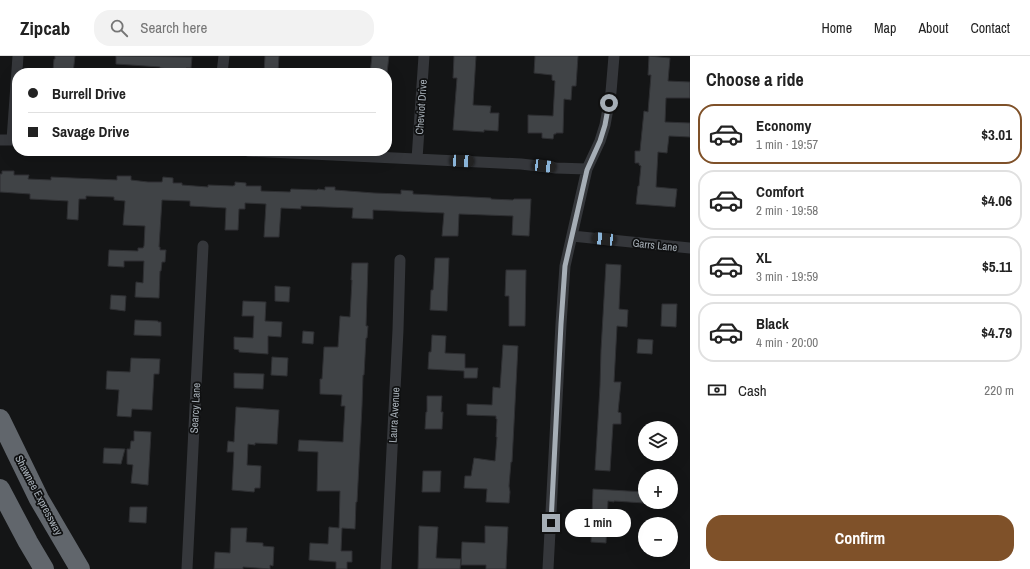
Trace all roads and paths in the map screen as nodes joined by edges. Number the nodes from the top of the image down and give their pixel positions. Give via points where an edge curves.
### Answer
1 (18, 56) edge
2 (224, 56) edge
3 (424, 56) edge
4 (614, 56) edge
5 (17, 68) edge
6 (223, 68) edge
7 (0, 140) edge
8 (12, 140) edge
9 (354, 156) edge
10 (417, 159) junction
11 (587, 170) junction
12 (572, 236) junction
13 (203, 246) dead end
14 (690, 248) edge
15 (400, 260) dead end
16 (0, 419) edge
17 (0, 489) edge
18 (44, 569) edge
19 (80, 569) edge
20 (187, 569) edge
21 (386, 569) edge
22 (548, 569) edge

1 - 5 street
2 - 6 street
3 - 10 street, Cheviot Drive
4 - 11 street via 605,125
7 - 8 street
9 - 10 street
10 - 11 street
11 - 12 street
12 - 14 street, Garrs Lane
12 - 22 street via 565,266
13 - 20 street, Searcy Lane
15 - 21 street, Laura Avenue
16 - 19 highway, Shawnee Expressway via 39,499
17 - 18 highway

